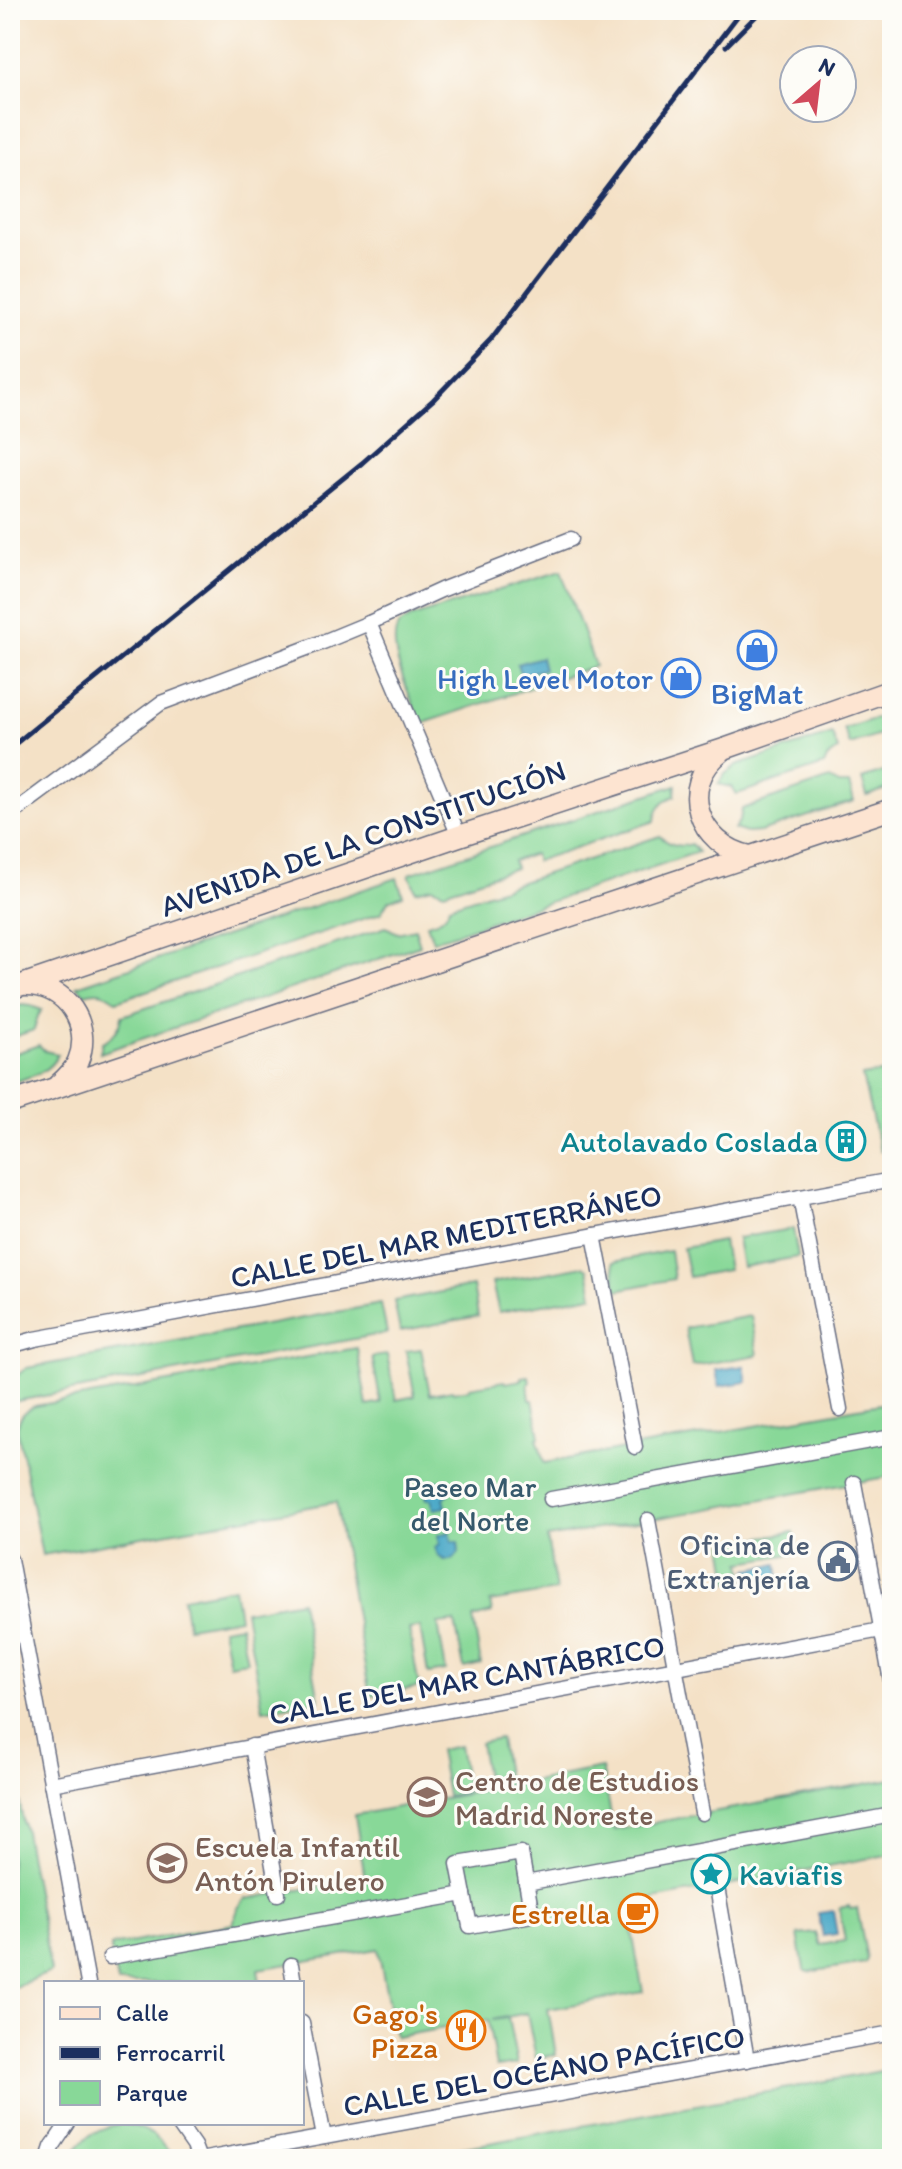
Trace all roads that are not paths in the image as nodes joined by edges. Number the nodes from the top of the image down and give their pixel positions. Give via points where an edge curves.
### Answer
1 (571, 539) dead end
2 (369, 623) junction
3 (892, 690) edge
4 (724, 749) junction
5 (891, 810) edge
6 (10, 815) edge
7 (459, 836) junction
8 (750, 856) junction
9 (16, 987) edge
10 (55, 1088) junction
11 (10, 1103) edge
12 (892, 1180) edge
13 (800, 1197) junction
14 (594, 1235) junction
15 (10, 1346) edge
16 (840, 1409) dead end
17 (892, 1437) edge
18 (635, 1447) dead end
19 (854, 1483) dead end
20 (551, 1499) dead end
21 (648, 1520) dead end
22 (10, 1559) edge
23 (887, 1629) edge
24 (675, 1668) junction
25 (892, 1686) edge
26 (252, 1746) junction
27 (51, 1784) junction
28 (702, 1813) dead end
29 (892, 1815) edge
30 (526, 1883) junction
31 (717, 1887) dead end
32 (278, 1894) dead end
33 (464, 1894) junction
34 (110, 1957) dead end
35 (291, 1965) dead end
36 (88, 1981) edge
37 (294, 1981) edge
38 (304, 2033) edge
39 (892, 2033) edge
40 (747, 2060) junction
41 (67, 2125) edge
42 (179, 2125) edge
43 (324, 2137) junction
44 (48, 2159) edge
45 (199, 2159) edge
46 (205, 2159) edge

1 - 2 street
2 - 6 street via 161,703
2 - 7 street
3 - 4 street, AVENIDA DE LA CONSTITUCIÓN
4 - 7 street, AVENIDA DE LA CONSTITUCIÓN
4 - 8 street via 701,777 699,813 718,842
5 - 8 street
7 - 9 street, AVENIDA DE LA CONSTITUCIÓN
8 - 10 street
9 - 10 street, AVENIDA DE LA CONSTITUCIÓN via 50,989 73,1008 79,1021 79,1058
10 - 11 street
12 - 13 street, CALLE DEL MAR MEDITERRÁNEO
13 - 14 street, CALLE DEL MAR MEDITERRÁNEO
13 - 16 street
14 - 15 street, CALLE DEL MAR MEDITERRÁNEO
14 - 18 street
17 - 20 street
19 - 23 street
21 - 24 street
22 - 27 street
23 - 24 street, CALLE DEL MAR CANTÁBRICO
23 - 25 street
24 - 26 street, CALLE DEL MAR CANTÁBRICO
24 - 28 street
26 - 27 street, CALLE DEL MAR CANTÁBRICO
26 - 32 street
27 - 36 street
29 - 30 street
30 - 33 street via 521,1853 458,1864
30 - 33 street via 532,1915 502,1921 470,1926
31 - 40 street
33 - 34 street
35 - 37 street
38 - 43 street
39 - 40 street, CALLE DEL OCÉANO PACÍFICO
40 - 43 street, CALLE DEL OCÉANO PACÍFICO
41 - 44 street
42 - 45 street
43 - 46 street, CALLE DEL OCÉANO PACÍFICO

